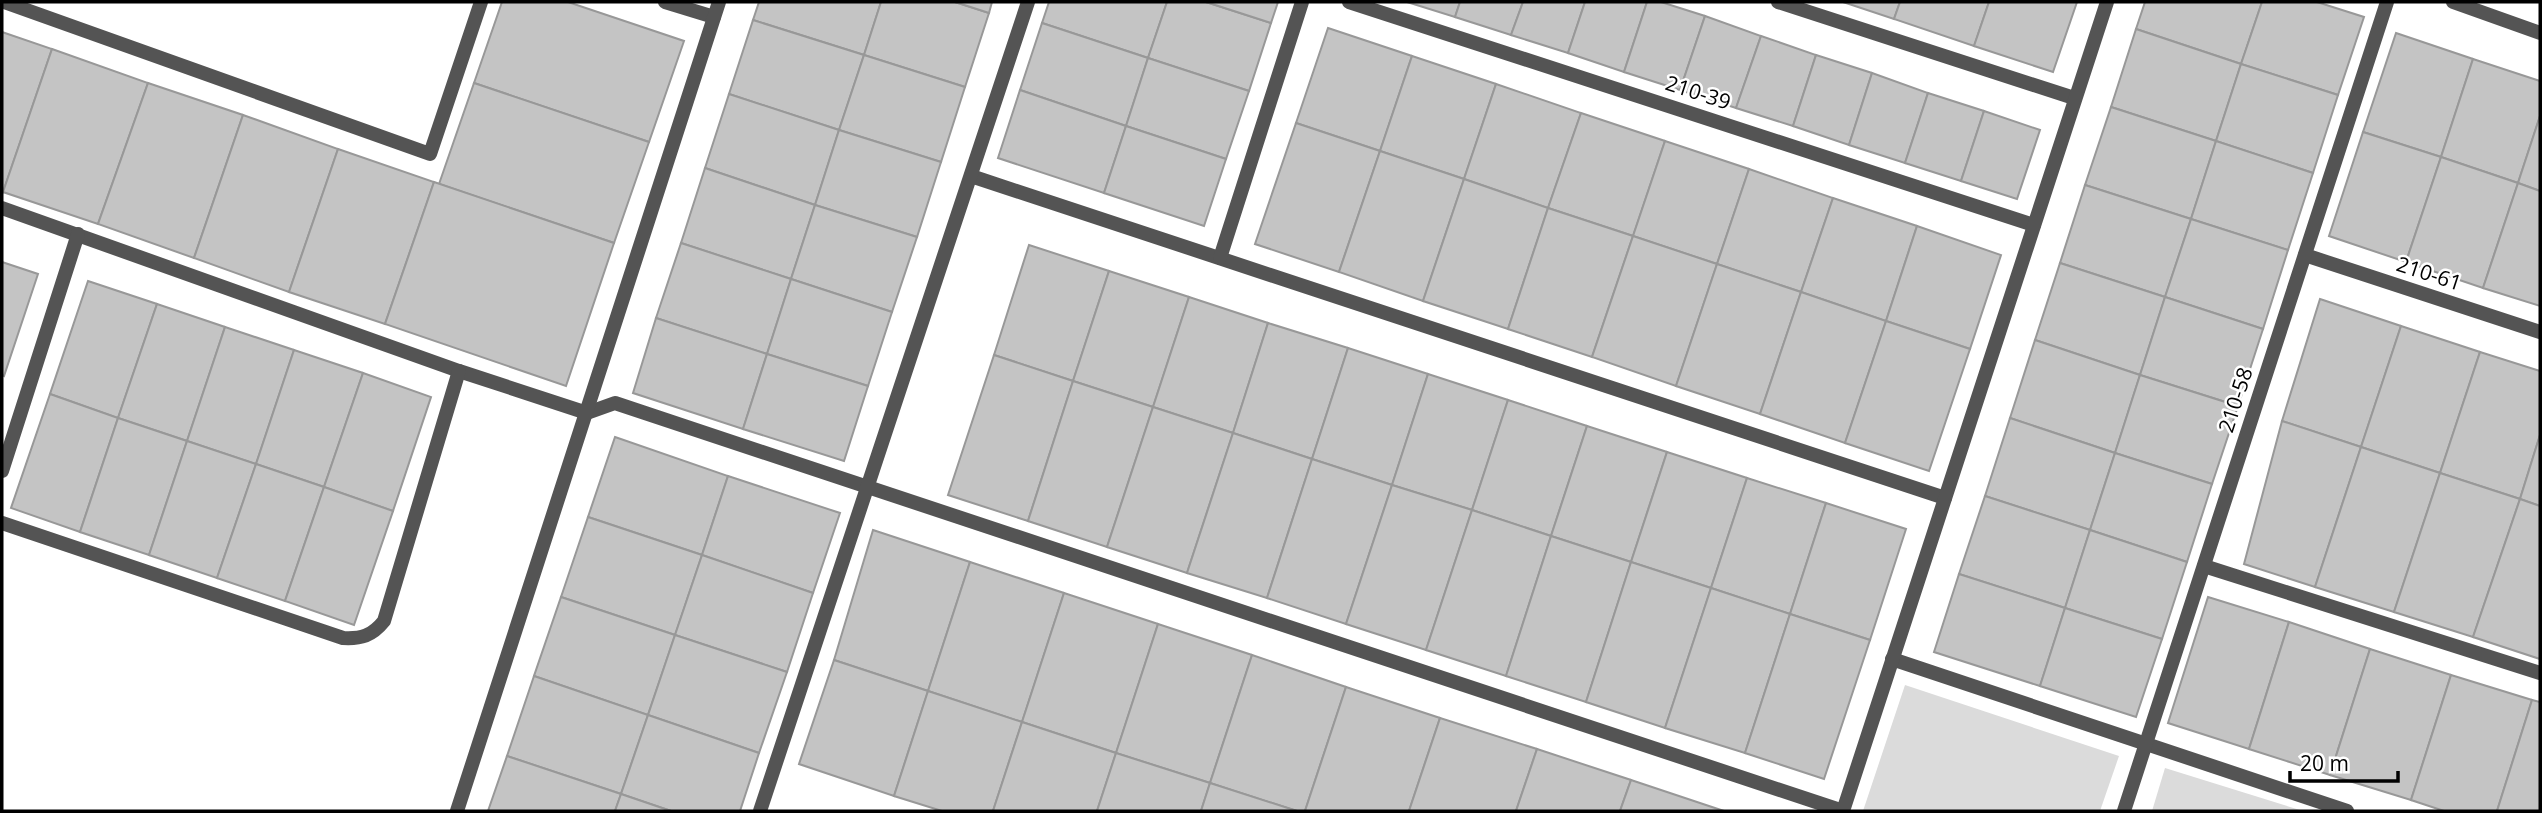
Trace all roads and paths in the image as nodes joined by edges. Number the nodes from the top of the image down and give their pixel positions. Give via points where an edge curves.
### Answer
1 (4, 2) edge
2 (481, 2) edge
3 (665, 2) edge
4 (719, 2) edge
5 (1028, 2) edge
6 (1302, 2) edge
7 (1349, 2) edge
8 (1778, 2) edge
9 (2107, 2) edge
10 (2387, 2) edge
11 (2458, 3) edge
12 (714, 17) junction
13 (2540, 33) edge
14 (2074, 98) junction
15 (971, 176) junction
16 (2, 208) edge
17 (2034, 225) junction
18 (78, 234) junction
19 (2305, 255) junction
20 (1220, 258) junction
21 (2540, 332) edge
22 (459, 371) junction
23 (587, 413) junction
24 (2, 471) edge
25 (867, 489) junction
26 (1945, 498) junction
27 (2, 523) edge
28 (2204, 566) junction
29 (1892, 659) junction
30 (2540, 673) edge
31 (2146, 744) junction
32 (457, 811) edge
33 (760, 811) edge
34 (1843, 811) edge
35 (2124, 811) edge
36 (2347, 811) edge

1 - 2 street via 430,154
3 - 12 street
4 - 12 street
5 - 15 street
6 - 20 street
7 - 17 street, 210-39
8 - 14 street
9 - 14 street
10 - 19 street, 210-58
11 - 13 street
12 - 23 street
14 - 17 street
15 - 20 street
15 - 25 street
16 - 18 street
17 - 26 street
18 - 22 street
18 - 24 street
19 - 21 street, 210-61
19 - 28 street, 210-58
20 - 26 street
22 - 23 street
22 - 27 street via 384,621 370,635 358,639 343,638
23 - 25 street via 615,403
23 - 32 street
25 - 33 street
25 - 34 street
26 - 29 street
28 - 30 street
28 - 31 street, 210-58
29 - 31 street
29 - 34 street
31 - 35 street, 210-58
31 - 36 street

